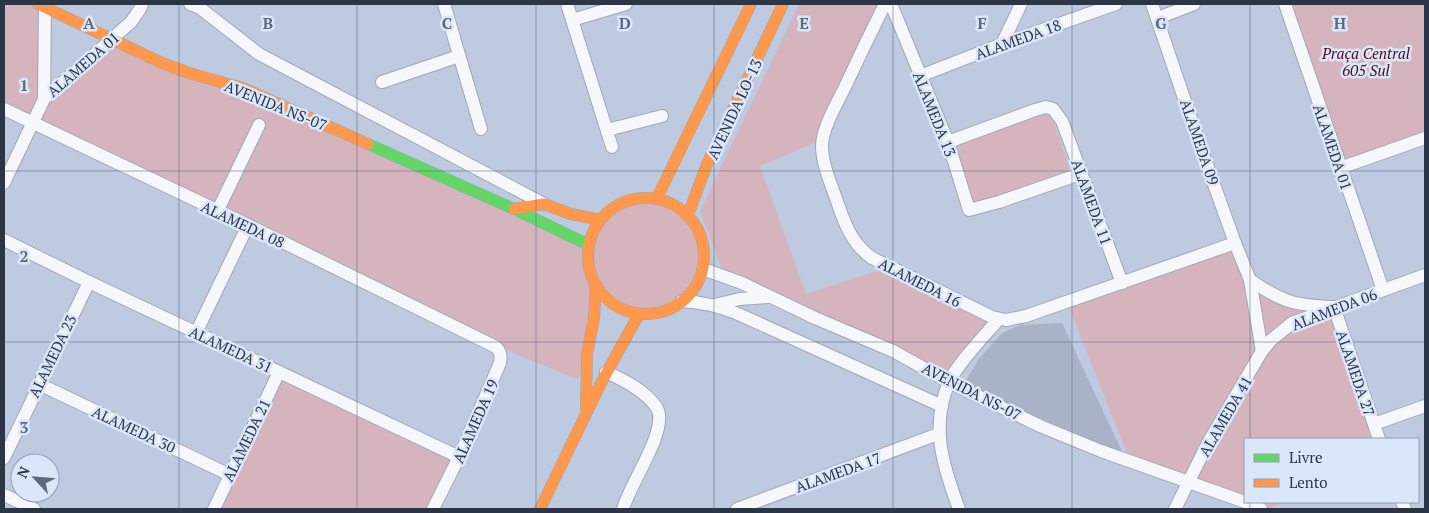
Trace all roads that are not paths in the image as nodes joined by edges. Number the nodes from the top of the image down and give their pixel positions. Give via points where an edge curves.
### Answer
1 (142, 4) edge
2 (190, 4) edge
3 (444, 4) edge
4 (567, 4) edge
5 (626, 4) edge
6 (751, 4) edge
7 (783, 4) edge
8 (885, 4) edge
9 (891, 4) edge
10 (1021, 4) edge
11 (1116, 4) edge
12 (1152, 4) edge
13 (1194, 4) edge
14 (1285, 4) edge
15 (43, 5) edge
16 (1158, 18) junction
17 (572, 20) junction
18 (113, 39) junction
19 (1002, 44) junction
20 (459, 56) junction
21 (920, 76) junction
22 (382, 82) dead end
23 (44, 99) junction
24 (4, 109) edge
25 (662, 116) dead end
26 (32, 123) junction
27 (259, 125) dead end
28 (481, 129) dead end
29 (607, 130) junction
30 (1425, 138) edge
31 (948, 142) junction
32 (612, 147) dead end
33 (1340, 168) junction
34 (1080, 174) junction
35 (4, 183) edge
36 (657, 198) junction
37 (544, 204) junction
38 (514, 209) junction
39 (217, 212) junction
40 (688, 215) junction
41 (600, 220) junction
42 (248, 225) junction
43 (4, 240) edge
44 (1235, 243) junction
45 (589, 245) junction
46 (703, 270) junction
47 (1425, 275) edge
48 (1250, 280) junction
49 (88, 282) junction
50 (1122, 283) junction
51 (596, 285) junction
52 (1383, 290) junction
53 (770, 296) junction
54 (682, 302) junction
55 (714, 304) junction
56 (1334, 307) junction
57 (639, 314) junction
58 (999, 318) junction
59 (196, 333) junction
60 (481, 339) joint
61 (1262, 351) junction
62 (279, 372) junction
63 (606, 372) junction
64 (950, 382) junction
65 (39, 384) junction
66 (942, 406) junction
67 (1425, 406) edge
68 (586, 414) junction
69 (1374, 424) junction
70 (938, 434) junction
71 (1380, 438) edge
72 (460, 456) junction
73 (4, 458) edge
74 (230, 474) junction
75 (1188, 481) junction
76 (4, 495) edge
77 (1244, 502) edge
78 (1247, 503) edge
79 (746, 508) edge
80 (34, 509) edge
81 (214, 509) edge
82 (433, 509) edge
83 (540, 509) edge
84 (623, 509) edge
85 (959, 509) edge
86 (1175, 509) edge
87 (1261, 509) edge

1 - 18 street, ALAMEDA 01 via 131,22
2 - 37 street, AVENIDA NS-07 via 259,54
3 - 20 street
4 - 17 street
5 - 17 street
6 - 36 street, AVENIDA LO-13
7 - 40 street, AVENIDA LO-13 via 707,164
8 - 58 street, ALAMEDA 16 via 822,140 823,157 844,220 857,245 872,258
9 - 21 street, ALAMEDA 13
10 - 19 street
11 - 19 street, ALAMEDA 18
12 - 16 street, ALAMEDA 09
13 - 16 street
14 - 33 street, ALAMEDA 01
15 - 18 street, AVENIDA NS-07
15 - 23 street, ALAMEDA 01
16 - 44 street, ALAMEDA 09
17 - 29 street
18 - 23 street, ALAMEDA 01
18 - 38 street, AVENIDA NS-07 via 162,63 243,88
19 - 21 street, ALAMEDA 18
20 - 22 street
20 - 28 street
21 - 31 street, ALAMEDA 13
23 - 26 street
24 - 26 street, ALAMEDA 08
25 - 29 street
26 - 35 street
26 - 39 street, ALAMEDA 08
27 - 39 street
29 - 32 street
30 - 33 street
31 - 34 street, ALAMEDA 11 via 1041,108 1053,109 1062,121
31 - 34 street, ALAMEDA 13 via 969,210
33 - 52 street, ALAMEDA 01
34 - 50 street, ALAMEDA 11
36 - 40 street
36 - 41 street via 626,201
37 - 38 street, AVENIDA NS-07
37 - 41 street, AVENIDA NS-07
38 - 45 street, AVENIDA NS-07
39 - 42 street, ALAMEDA 08
40 - 46 street via 699,231 704,250
41 - 45 street
42 - 59 street
42 - 60 street, ALAMEDA 08
43 - 49 street, ALAMEDA 31
44 - 48 street, ALAMEDA 09
44 - 50 street, ALAMEDA 16
45 - 51 street via 589,266
46 - 53 street, AVENIDA NS-07
46 - 54 street via 692,292
47 - 52 street, ALAMEDA 06
48 - 56 street via 1289,303
48 - 61 street
49 - 59 street, ALAMEDA 31
49 - 65 street, ALAMEDA 23
50 - 58 street, ALAMEDA 16 via 1016,319
51 - 57 street via 612,303
51 - 68 street via 587,354
52 - 56 street, ALAMEDA 06
53 - 55 street
53 - 64 street, AVENIDA NS-07 via 893,351
54 - 55 street, AVENIDA NS-07
54 - 57 street via 659,313
55 - 66 street, AVENIDA NS-07
56 - 61 street, ALAMEDA 06 via 1292,323
56 - 69 street, ALAMEDA 27
57 - 63 street
58 - 64 street
59 - 62 street, ALAMEDA 31
60 - 72 street, ALAMEDA 19 via 500,350 500,363
61 - 75 street, ALAMEDA 41
62 - 72 street, ALAMEDA 31
62 - 74 street, ALAMEDA 21
63 - 68 street
63 - 84 street via 626,381 658,409 655,441
64 - 66 street
64 - 75 street, AVENIDA NS-07 via 1040,426
65 - 73 street, ALAMEDA 23
65 - 74 street, ALAMEDA 30
66 - 70 street
67 - 69 street
68 - 83 street
69 - 71 street, ALAMEDA 27
70 - 79 street, ALAMEDA 17
70 - 85 street
72 - 82 street, ALAMEDA 19
74 - 81 street, ALAMEDA 21
75 - 77 street, AVENIDA NS-07
75 - 86 street
76 - 80 street
78 - 87 street, AVENIDA NS-07

